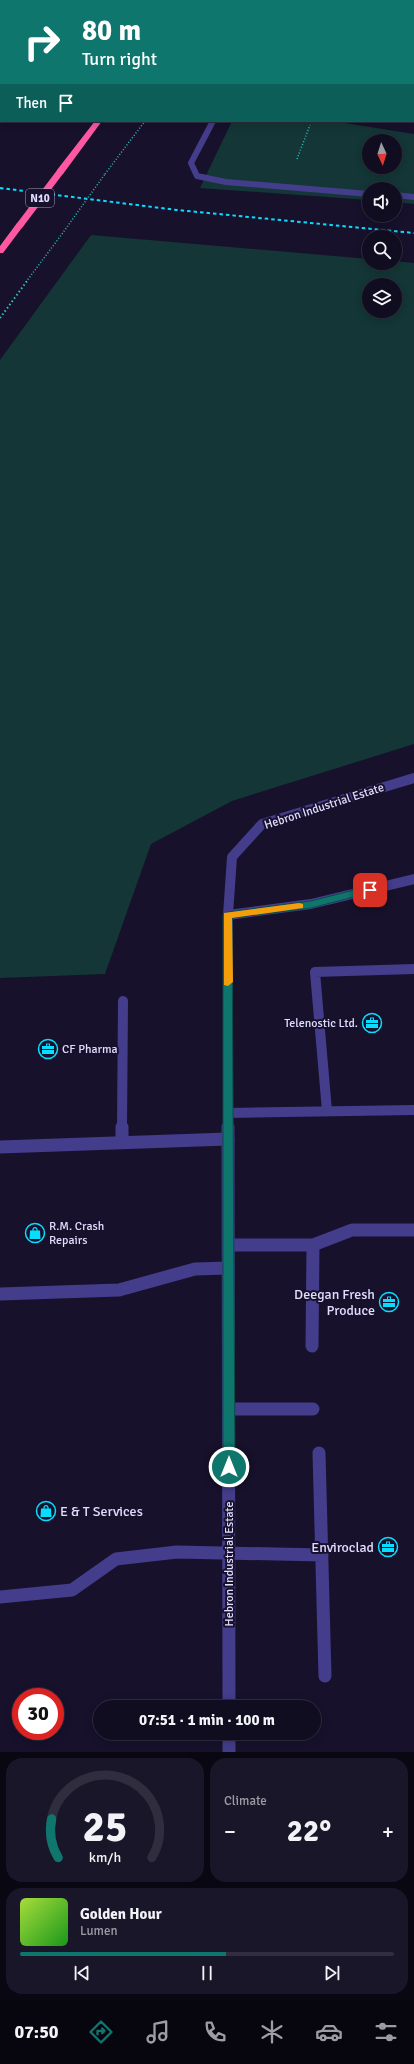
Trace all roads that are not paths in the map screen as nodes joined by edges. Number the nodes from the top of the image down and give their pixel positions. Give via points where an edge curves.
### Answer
1 (98, 122) edge
2 (212, 122) edge
3 (362, 193) edge
4 (402, 196) edge
5 (414, 197) edge
6 (0, 251) edge
7 (414, 778) edge
8 (414, 878) edge
9 (228, 915) junction
10 (414, 970) edge
11 (123, 1001) dead end
12 (414, 1110) edge
13 (327, 1111) junction
14 (228, 1113) junction
15 (228, 1139) junction
16 (122, 1142) junction
17 (0, 1147) edge
18 (414, 1230) edge
19 (228, 1245) junction
20 (313, 1245) junction
21 (228, 1268) junction
22 (0, 1294) edge
23 (312, 1346) dead end
24 (229, 1409) junction
25 (313, 1409) dead end
26 (319, 1453) dead end
27 (229, 1554) junction
28 (322, 1555) junction
29 (0, 1597) edge
30 (325, 1676) dead end
31 (229, 1700) edge
32 (229, 1740) edge
33 (229, 1752) edge

1 - 6 highway, N10, bridge
2 - 3 street via 191,163 197,176 226,182
4 - 5 street
7 - 9 street, Hebron Industrial Estate via 262,824 232,857
8 - 9 street via 311,904
9 - 14 street, Hebron Industrial Estate
10 - 13 street via 315,972
11 - 16 street
12 - 13 street
13 - 14 street
14 - 15 street, Hebron Industrial Estate
15 - 16 street
15 - 19 street, Hebron Industrial Estate
16 - 17 street
18 - 20 street via 352,1230
19 - 20 street
19 - 21 street, Hebron Industrial Estate
20 - 23 street
21 - 22 street via 195,1269 119,1290
21 - 24 street, Hebron Industrial Estate
24 - 25 street
24 - 27 street, Hebron Industrial Estate
26 - 28 street
27 - 28 street
27 - 29 street via 177,1552 116,1559 72,1590
27 - 31 street, Hebron Industrial Estate
28 - 30 street
32 - 33 street

